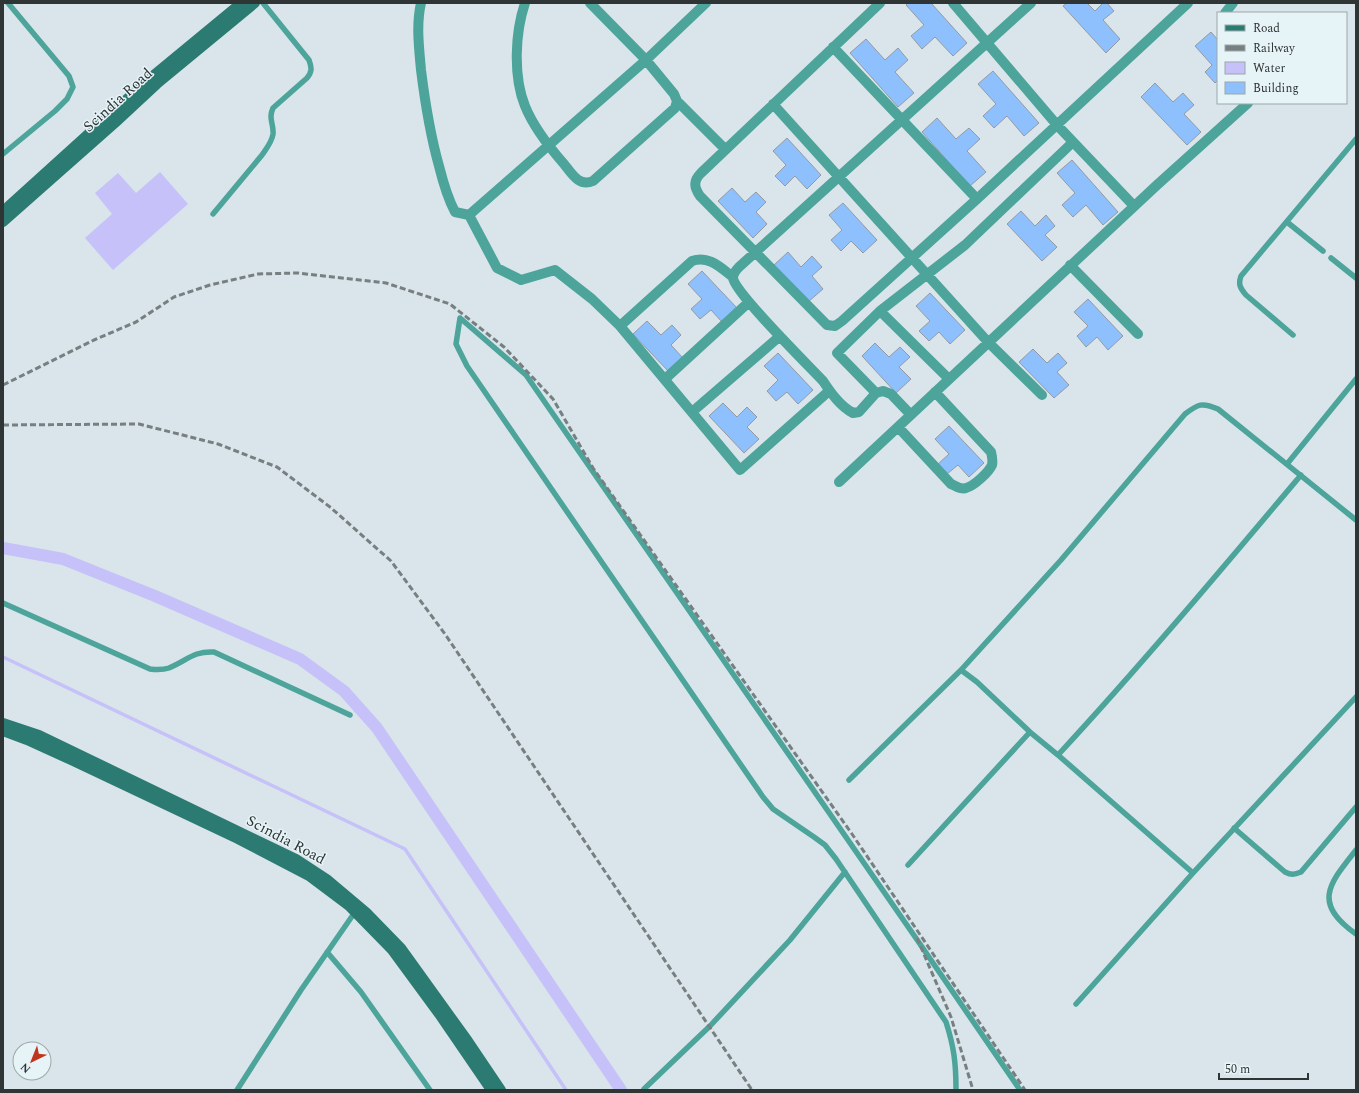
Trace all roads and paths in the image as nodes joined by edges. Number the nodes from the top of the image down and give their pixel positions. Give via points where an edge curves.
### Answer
1 (8, 3) edge
2 (241, 3) edge
3 (255, 3) edge
4 (263, 3) edge
5 (421, 3) edge
6 (525, 3) edge
7 (590, 3) edge
8 (706, 3) edge
9 (880, 3) edge
10 (953, 3) edge
11 (1031, 3) edge
12 (1188, 3) edge
13 (1233, 3) edge
14 (1226, 12) edge
15 (987, 44) junction
16 (833, 47) junction
17 (646, 60) junction
18 (162, 74) junction
19 (677, 101) junction
20 (773, 104) junction
21 (1247, 104) edge
22 (902, 119) junction
23 (1057, 125) junction
24 (1356, 140) edge
25 (1073, 142) junction
26 (549, 146) junction
27 (725, 149) junction
28 (3, 154) edge
29 (838, 176) junction
30 (977, 199) junction
31 (1134, 206) junction
32 (3, 211) edge
33 (213, 214) dead end
34 (469, 215) junction
35 (3, 222) edge
36 (1287, 222) junction
37 (1323, 251) dead end
38 (756, 252) junction
39 (913, 258) junction
40 (1331, 258) dead end
41 (1070, 265) junction
42 (926, 275) junction
43 (733, 277) junction
44 (1356, 278) edge
45 (749, 302) junction
46 (880, 311) junction
47 (620, 326) junction
48 (1138, 334) dead end
49 (1293, 335) dead end
50 (780, 336) junction
51 (988, 342) junction
52 (665, 378) junction
53 (949, 379) junction
54 (1356, 379) edge
55 (829, 391) junction
56 (935, 392) junction
57 (876, 393) junction
58 (1042, 395) dead end
59 (692, 412) junction
60 (911, 415) junction
61 (898, 427) junction
62 (1286, 464) junction
63 (1301, 475) junction
64 (839, 482) dead end
65 (1356, 520) edge
66 (3, 603) edge
67 (961, 670) junction
68 (1356, 697) edge
69 (350, 714) dead end
70 (3, 723) edge
71 (3, 732) edge
72 (1030, 732) junction
73 (1058, 755) junction
74 (849, 780) dead end
75 (1356, 807) edge
76 (1234, 828) junction
77 (1356, 850) edge
78 (908, 865) dead end
79 (845, 872) junction
80 (1193, 873) junction
81 (355, 912) junction
82 (1356, 934) edge
83 (327, 952) junction
84 (1076, 1004) dead end
85 (644, 1089) dead end
86 (237, 1090) edge
87 (430, 1090) edge
88 (491, 1090) edge
89 (501, 1090) edge
90 (956, 1090) edge
91 (1020, 1090) edge

1 - 28 lane via 69,76 73,87 68,99
2 - 18 main road, Scindia Road
3 - 18 main road, Scindia Road
4 - 33 lane via 309,60 311,73 273,108 270,115 273,136 269,144
5 - 34 street via 418,42 431,138 448,199 455,212
6 - 26 street via 517,39 518,74 525,106
7 - 17 street
8 - 17 street
9 - 16 street
10 - 15 street
11 - 15 street
12 - 23 street
13 - 14 street
15 - 22 street
15 - 23 street
16 - 20 street
16 - 22 street
17 - 19 street
17 - 26 street
18 - 32 main road, Scindia Road
18 - 35 main road, Scindia Road
19 - 26 street via 675,108 588,183 582,183
19 - 27 street
20 - 27 street
20 - 29 street
21 - 31 street
22 - 29 street
22 - 30 street
23 - 25 street
23 - 30 street
24 - 36 lane
25 - 31 street
25 - 42 street via 965,245
26 - 34 street
27 - 38 street via 696,178 696,190
29 - 38 street
29 - 39 street
30 - 39 street
31 - 41 street
34 - 47 street via 497,268 521,280 555,270 592,299
36 - 37 lane
36 - 49 lane via 1241,276 1239,283 1240,289 1246,295
38 - 39 street via 827,325 835,326
38 - 43 street via 739,267
39 - 42 street
40 - 44 lane
41 - 48 street
41 - 51 street
42 - 46 street
42 - 51 street
43 - 45 street
43 - 47 street via 707,259 692,261
45 - 50 street
45 - 52 street
46 - 53 street
46 - 57 street via 837,353
47 - 52 street
50 - 55 street via 823,381
50 - 59 street
51 - 53 street
51 - 58 street
52 - 59 street
53 - 56 street
54 - 62 lane
55 - 57 street via 853,413 859,412
55 - 59 street via 740,470
56 - 60 street
56 - 61 street via 991,452 993,463 989,470 967,488 951,484
57 - 60 street via 883,391 891,394
60 - 61 street
61 - 64 street
62 - 63 lane
62 - 67 lane via 1218,410 1208,405 1197,405 1185,414 1061,560
63 - 65 lane
63 - 73 lane
66 - 69 lane via 150,669 161,670 193,655 214,652
67 - 72 lane
67 - 74 lane
68 - 76 lane
70 - 89 main road, Scindia Road via 39,735 296,859 328,880 366,912 401,948
71 - 81 main road via 28,740 238,839 309,876
72 - 73 lane
72 - 78 lane
73 - 80 lane
75 - 76 lane via 1301,872 1292,875 1285,872
76 - 80 lane
77 - 82 lane via 1337,874 1330,887 1329,897 1330,907 1335,916
79 - 85 lane via 790,940 710,1026
79 - 90 lane via 946,1022 956,1064
79 - 91 lane via 825,845 773,809 763,797 467,366 456,344 460,318 526,375
80 - 84 lane
81 - 83 lane
81 - 88 main road via 392,950
83 - 86 lane
83 - 87 lane via 361,992

